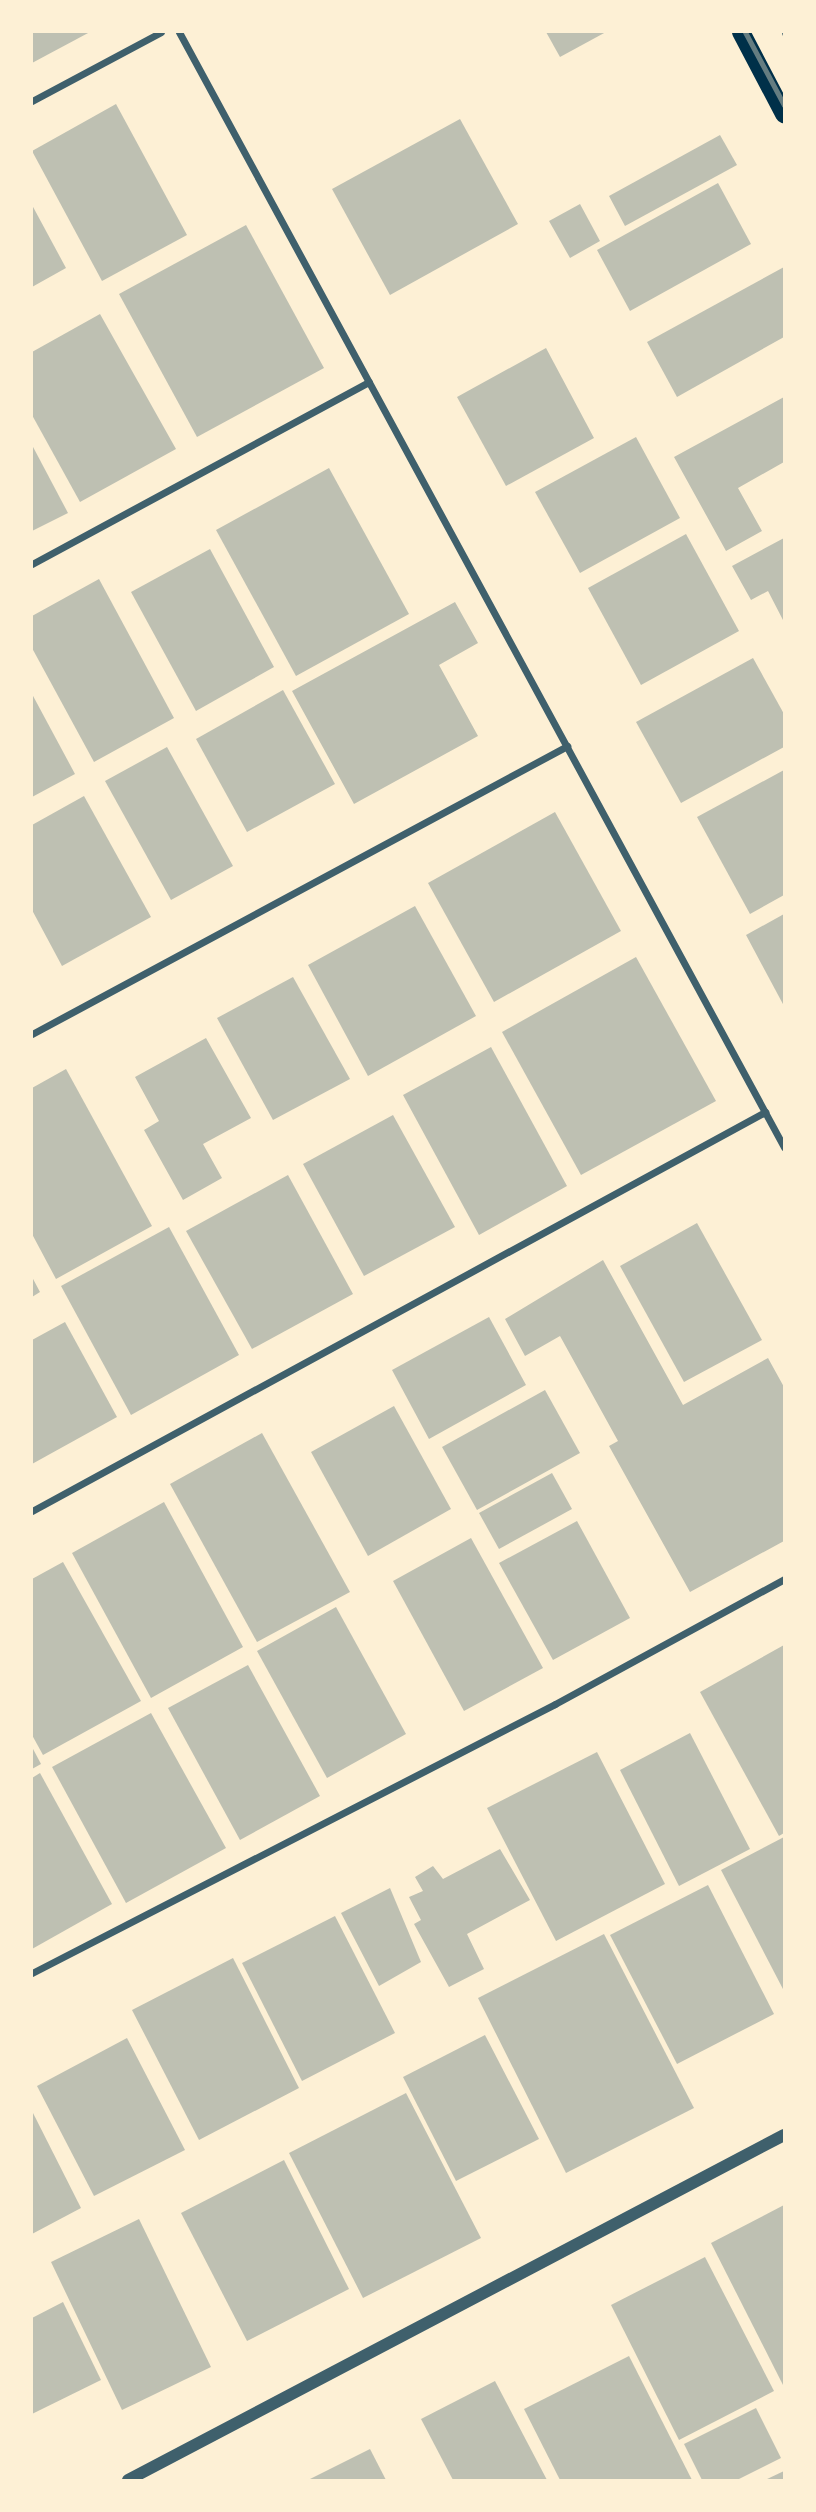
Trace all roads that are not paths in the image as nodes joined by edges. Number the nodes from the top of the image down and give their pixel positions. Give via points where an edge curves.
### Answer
1 (161, 32) edge
2 (179, 32) edge
3 (741, 32) edge
4 (32, 101) edge
5 (785, 114) edge
6 (369, 382) junction
7 (32, 564) edge
8 (567, 746) junction
9 (32, 1034) edge
10 (765, 1112) junction
11 (785, 1147) edge
12 (32, 1511) edge
13 (785, 1579) edge
14 (32, 1973) edge
15 (785, 2135) edge
16 (128, 2480) edge

1 - 4 street
2 - 6 street
3 - 5 main road
6 - 7 street
6 - 8 street
8 - 9 street
8 - 10 street
10 - 11 street
10 - 12 street
13 - 14 street via 555,1704
15 - 16 street

